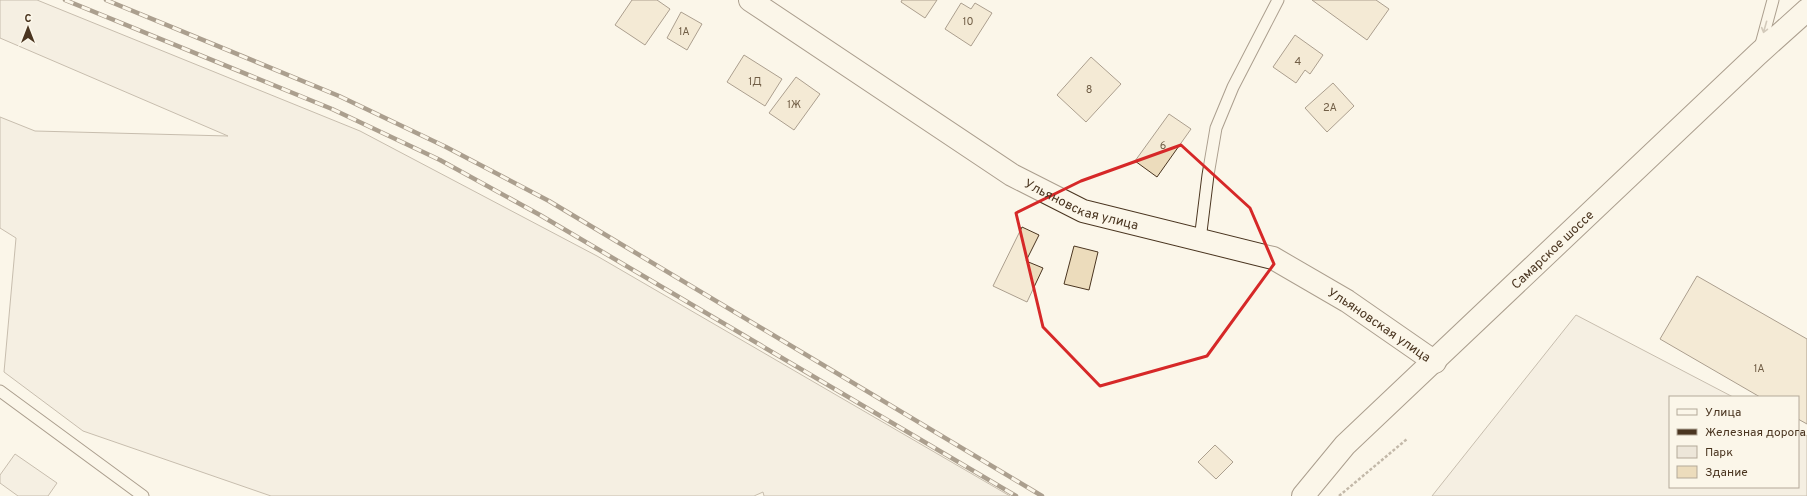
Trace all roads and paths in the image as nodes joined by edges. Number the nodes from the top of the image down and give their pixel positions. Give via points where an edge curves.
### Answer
1 (750, 0) edge
2 (1278, 0) edge
3 (1773, 0) edge
4 (1807, 10) edge
5 (1758, 54) junction
6 (1200, 240) junction
7 (1435, 362) junction
8 (0, 391) edge
9 (1407, 439) dead end
10 (143, 496) edge
11 (1304, 496) edge
12 (1339, 496) edge

1 - 6 street, Ульяновская улица via 1012,175 1083,211
2 - 6 lane via 1233,86 1216,128
3 -> 5 lane
4 - 5 street, Самарское шоссе
5 - 7 street, Самарское шоссе
6 - 7 street, Ульяновская улица via 1273,258 1347,301
7 - 11 street, Самарское шоссе via 1345,445
8 - 10 lane
9 - 12 path

